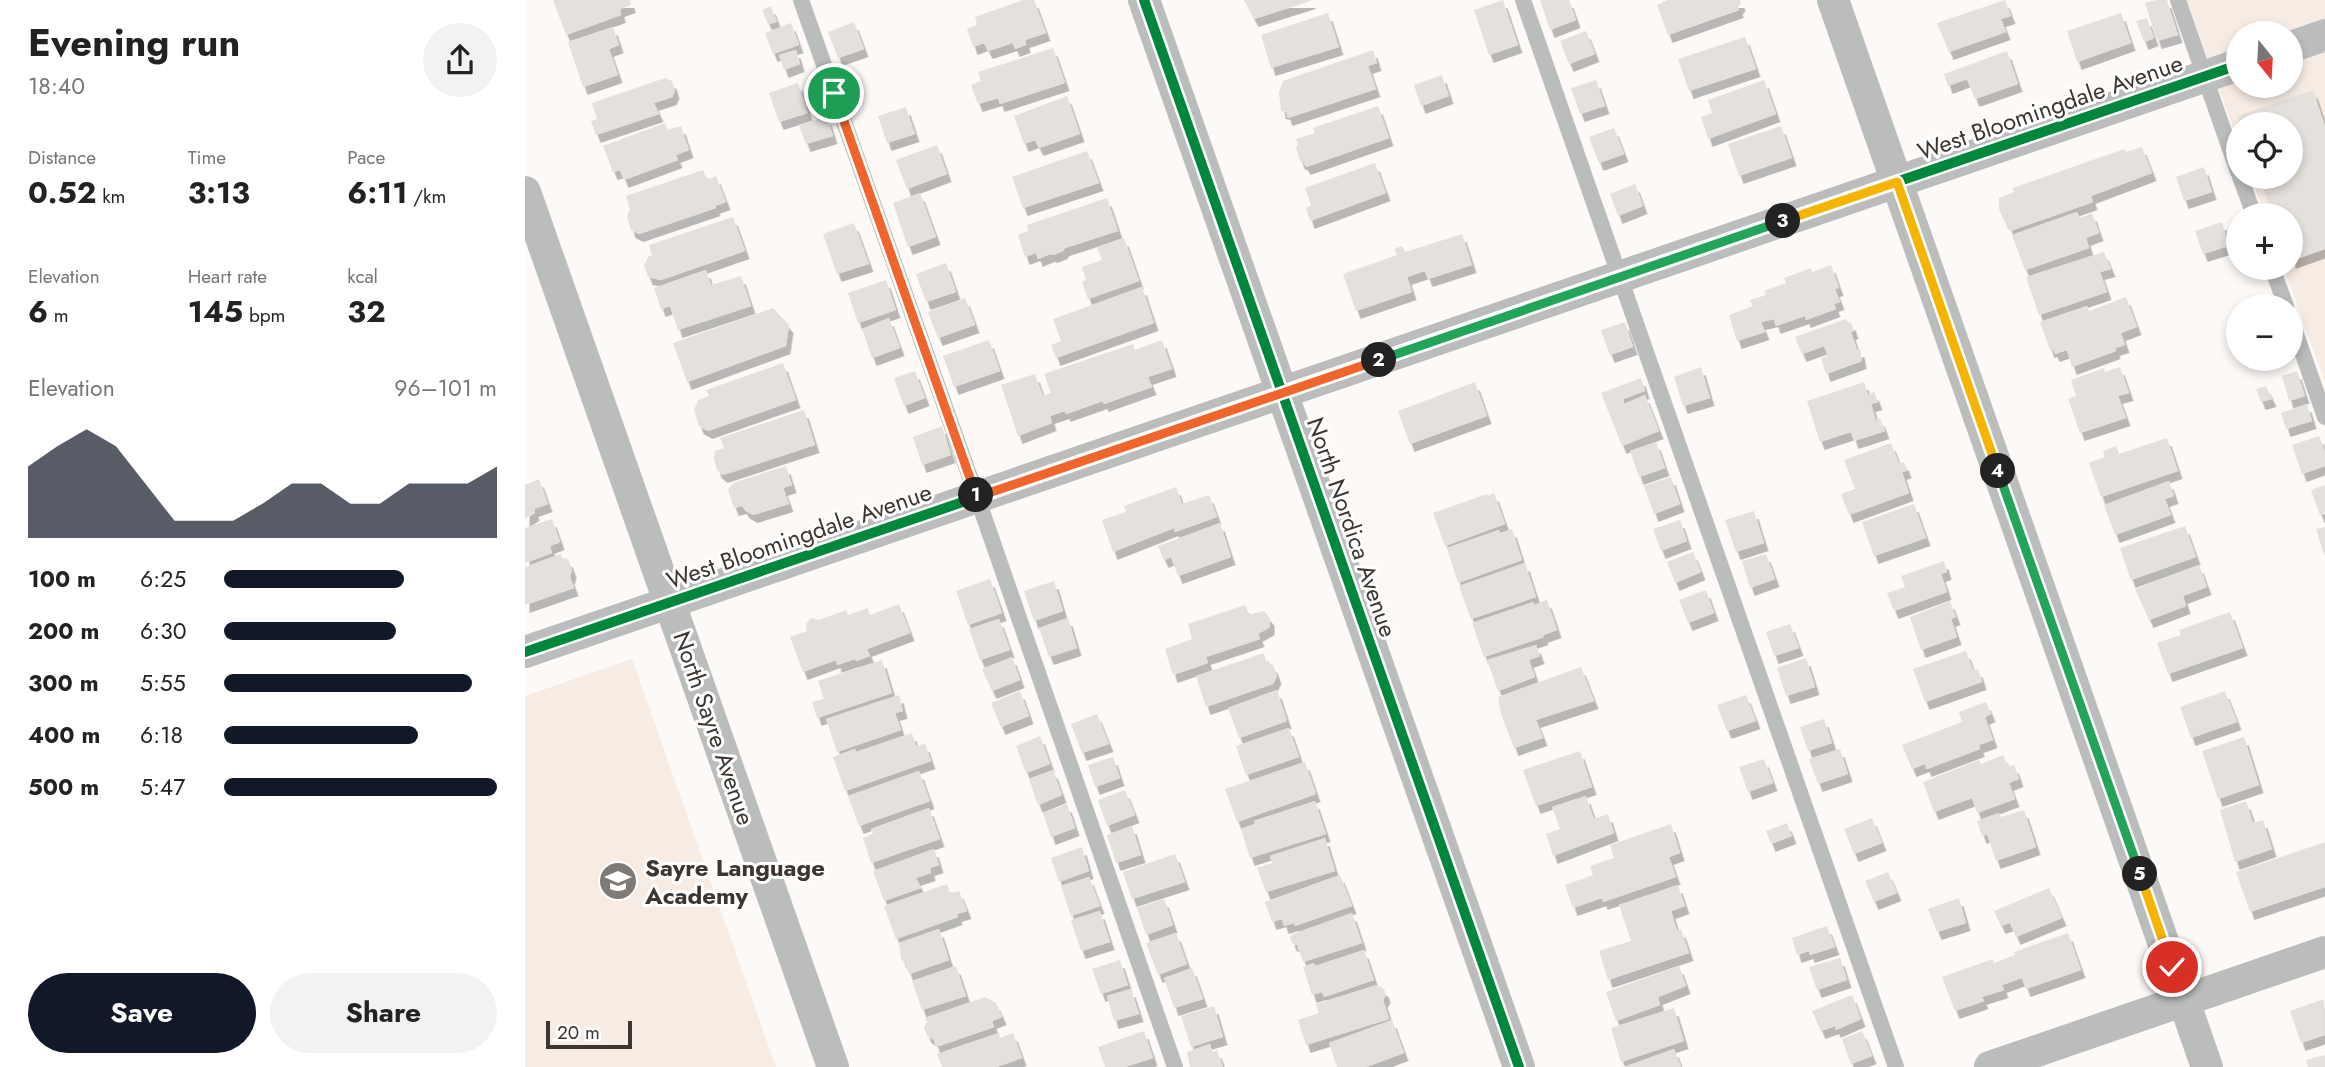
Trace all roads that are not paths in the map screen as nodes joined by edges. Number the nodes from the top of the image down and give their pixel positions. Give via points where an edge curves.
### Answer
1 (801, 0) edge
2 (1144, 0) edge
3 (1523, 0) edge
4 (1833, 0) edge
5 (2178, 0) edge
6 (2325, 35) edge
7 (2303, 43) edge
8 (2226, 69) edge
9 (2205, 76) junction
10 (2226, 137) edge
11 (1897, 182) junction
12 (525, 192) edge
13 (1620, 277) junction
14 (2303, 354) edge
15 (1282, 393) junction
16 (2325, 417) edge
17 (977, 497) junction
18 (669, 603) junction
19 (525, 652) edge
20 (2325, 953) edge
21 (2184, 1000) junction
22 (833, 1067) edge
23 (1175, 1067) edge
24 (1519, 1067) edge
25 (1896, 1067) edge
26 (1990, 1067) edge
27 (2207, 1067) edge

1 - 17 lane
2 - 15 street, North Nordica Avenue
3 - 13 lane
4 - 11 street
5 - 9 lane
6 - 7 street
8 - 9 street, West Bloomingdale Avenue
9 - 10 lane
9 - 11 street, West Bloomingdale Avenue
11 - 13 street, West Bloomingdale Avenue
11 - 21 street
12 - 18 street, North Sayre Avenue
13 - 15 street, West Bloomingdale Avenue
13 - 25 lane
14 - 16 lane
15 - 17 street, West Bloomingdale Avenue
15 - 24 street, North Nordica Avenue
17 - 18 street, West Bloomingdale Avenue
17 - 23 lane
18 - 19 street, West Bloomingdale Avenue
18 - 22 street, North Sayre Avenue
20 - 21 street
21 - 26 street
21 - 27 street

